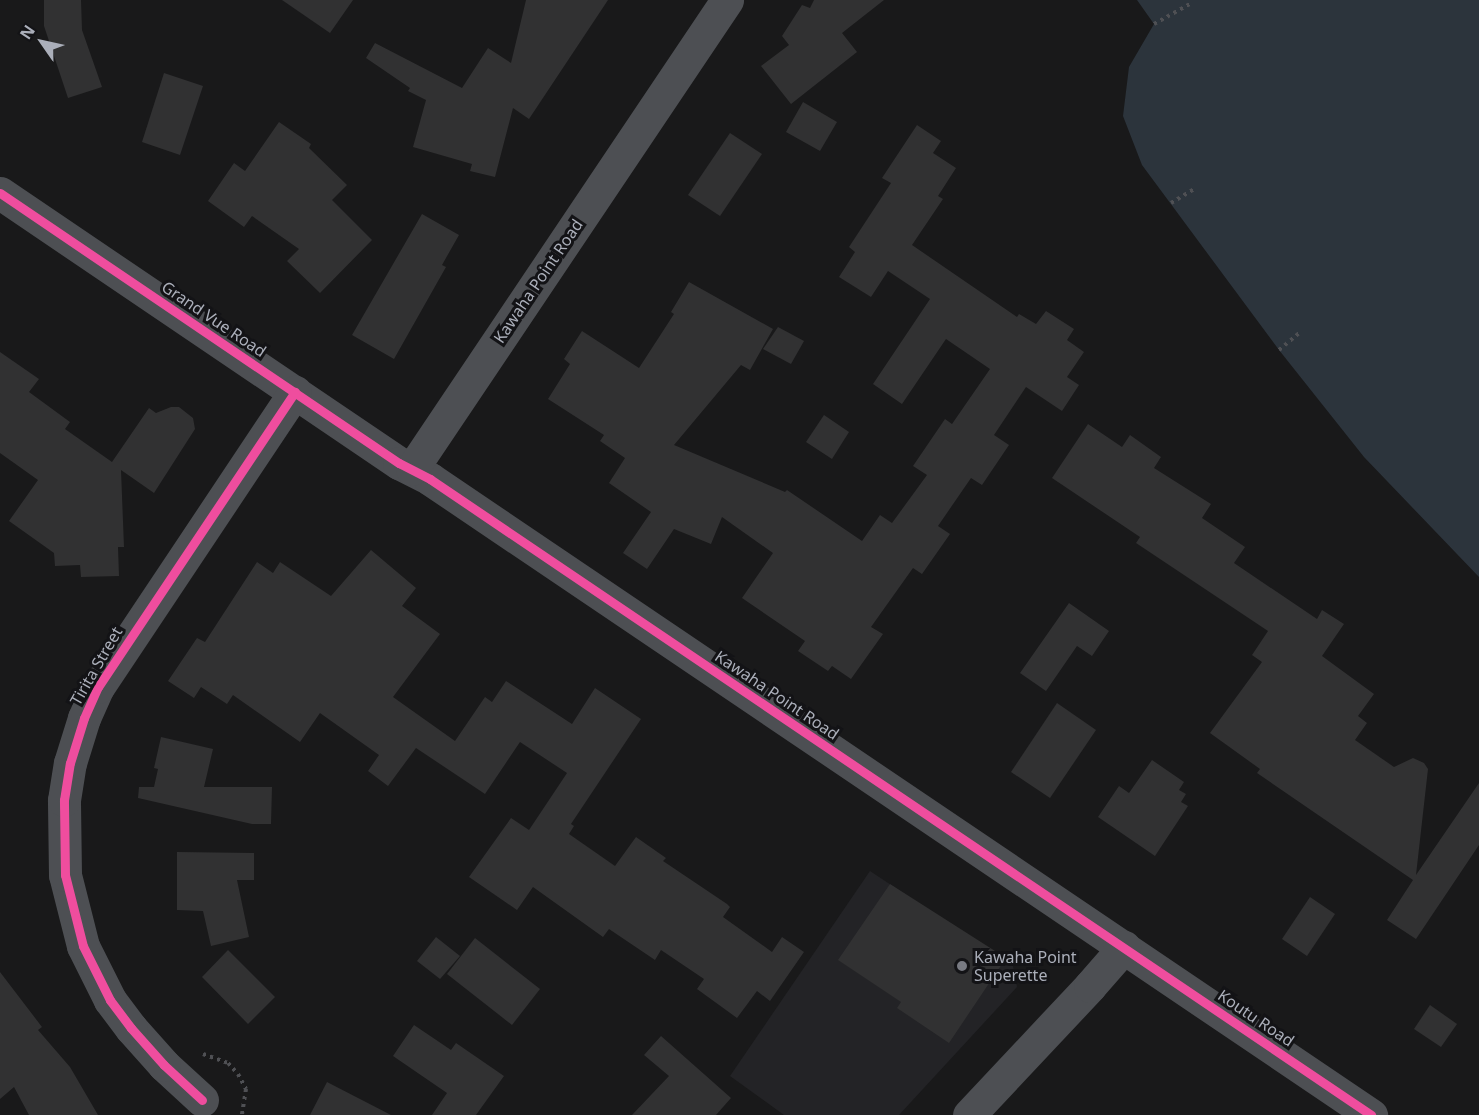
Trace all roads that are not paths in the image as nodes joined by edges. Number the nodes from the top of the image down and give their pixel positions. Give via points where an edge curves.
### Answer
1 (727, 0) edge
2 (0, 193) edge
3 (295, 392) junction
4 (412, 469) junction
5 (1124, 947) junction
6 (202, 1100) dead end
7 (969, 1115) edge
8 (1371, 1115) edge

1 - 4 street, Kawaha Point Road
2 - 3 street, Grand Vue Road
3 - 4 street, Grand Vue Road
3 - 6 street, Tirita Street via 98,687 70,763 64,800 64,875 88,956 110,1000 131,1028
4 - 5 street, Kawaha Point Road
5 - 7 street
5 - 8 street, Koutu Road

